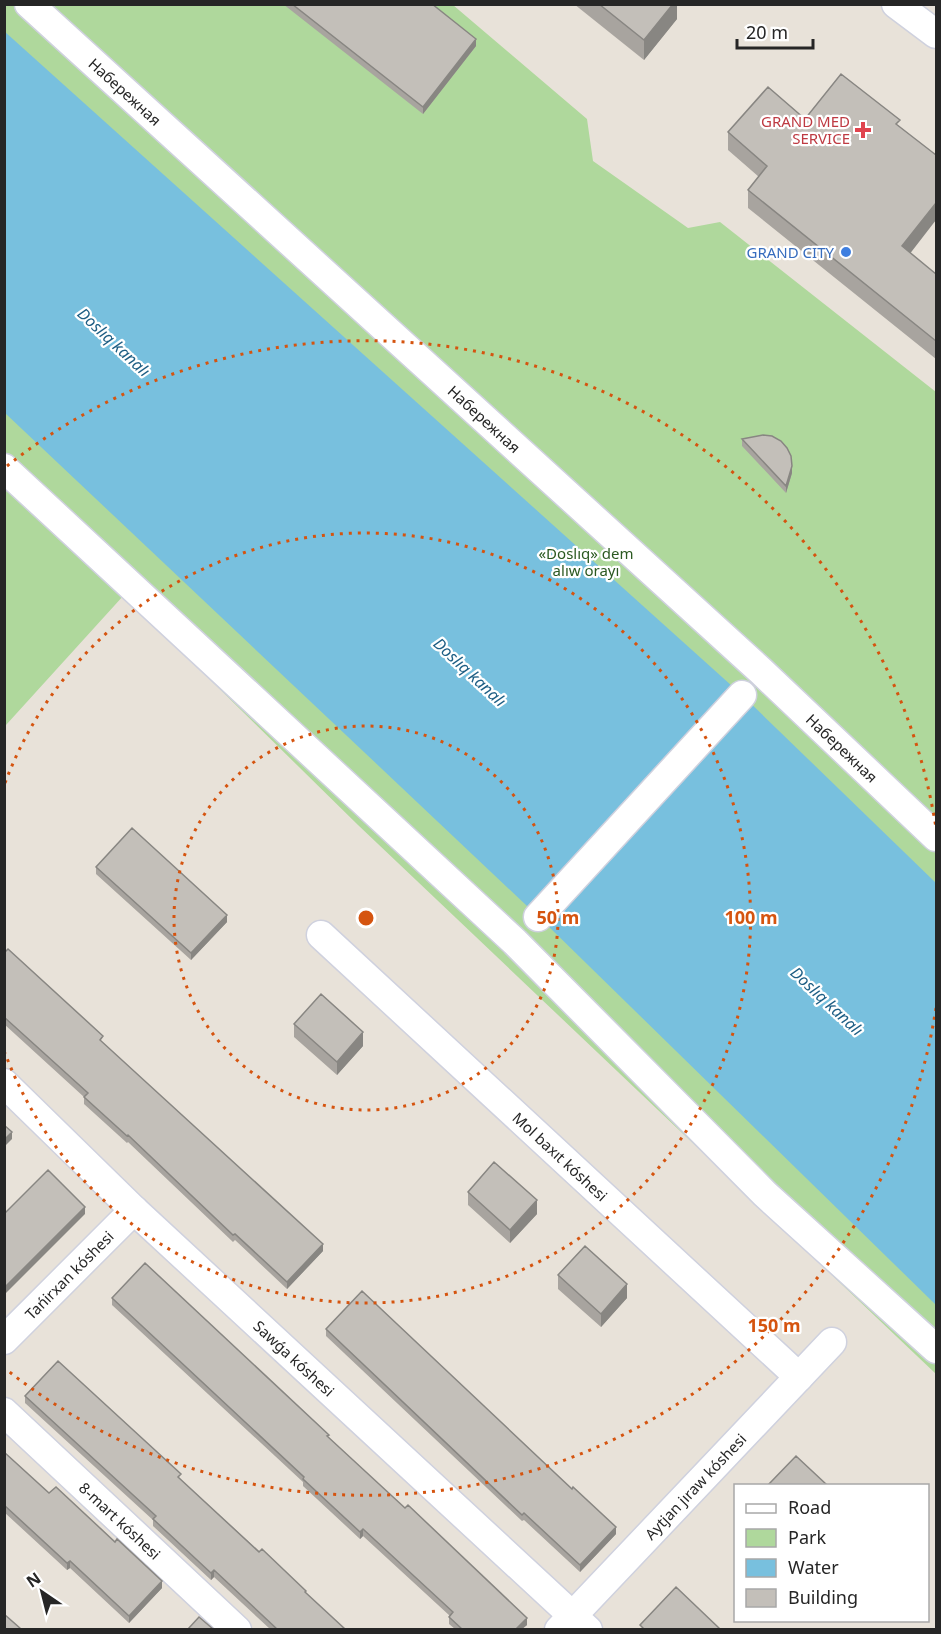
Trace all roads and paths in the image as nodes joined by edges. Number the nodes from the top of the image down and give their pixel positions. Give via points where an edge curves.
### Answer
1 (29, 4) edge
2 (896, 4) edge
3 (936, 34) edge
4 (4, 468) edge
5 (742, 694) dead end
6 (936, 837) edge
7 (538, 917) dead end
8 (321, 935) dead end
9 (4, 1083) edge
10 (134, 1210) junction
11 (4, 1340) edge
12 (832, 1342) dead end
13 (936, 1349) edge
14 (799, 1377) junction
15 (4, 1412) edge
16 (573, 1624) edge
17 (237, 1629) edge

1 - 6 street, Набережная via 761,671
2 - 3 street
4 - 13 street via 515,942 765,1194
5 - 7 street
8 - 14 street, Mol baxıt kóshesi
9 - 10 street, Sawǵa kóshesi
10 - 11 street, Tańirxan kóshesi
10 - 16 street, Sawǵa kóshesi
12 - 14 street, Aytjan jıraw kóshesi
14 - 16 street, Aytjan jıraw kóshesi
15 - 17 street, 8-mart kóshesi

